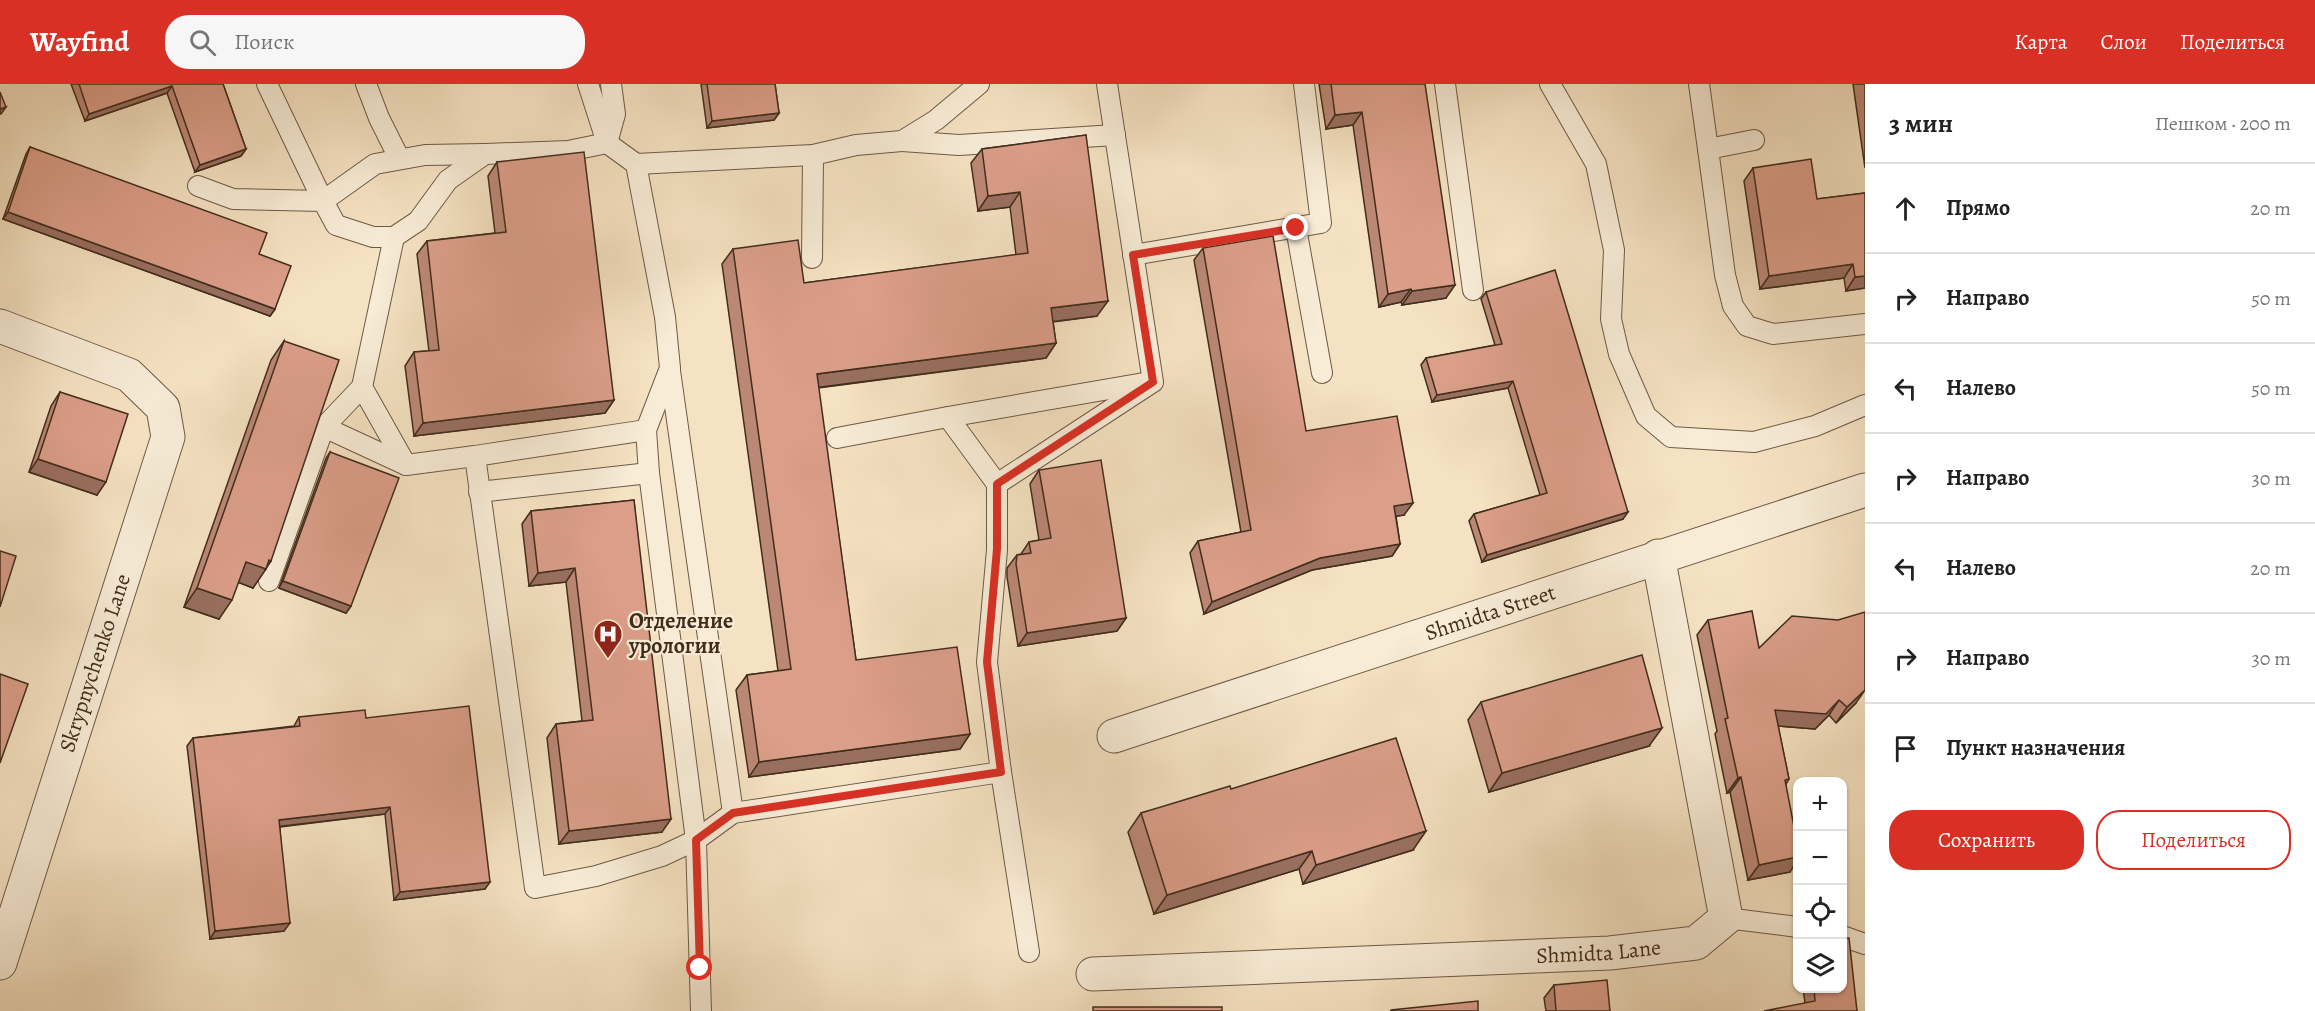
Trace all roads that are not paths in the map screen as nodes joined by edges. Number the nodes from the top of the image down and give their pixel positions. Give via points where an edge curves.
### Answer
1 (267, 84) edge
2 (366, 84) edge
3 (588, 84) edge
4 (611, 84) edge
5 (979, 84) edge
6 (1107, 84) edge
7 (1304, 84) edge
8 (1445, 84) edge
9 (1550, 84) edge
10 (1699, 84) edge
11 (1115, 135) junction
12 (1754, 140) dead end
13 (902, 141) junction
14 (608, 143) junction
15 (1708, 149) junction
16 (485, 154) junction
17 (813, 155) junction
18 (399, 158) junction
19 (636, 164) junction
20 (198, 186) dead end
21 (323, 201) junction
22 (1296, 228) junction
23 (394, 237) junction
24 (1133, 255) junction
25 (812, 258) dead end
26 (1473, 290) dead end
27 (1865, 324) edge
28 (0, 326) edge
29 (670, 368) junction
30 (1322, 374) dead end
31 (1153, 382) junction
32 (362, 387) junction
33 (1865, 405) edge
34 (948, 417) junction
35 (324, 427) junction
36 (646, 430) junction
37 (837, 438) dead end
38 (475, 456) junction
39 (406, 465) junction
40 (649, 473) junction
41 (997, 484) junction
42 (1865, 490) edge
43 (479, 492) junction
44 (1658, 556) junction
45 (269, 581) edge
46 (1114, 736) dead end
47 (1001, 772) junction
48 (733, 813) junction
49 (696, 840) junction
50 (1726, 918) junction
51 (1793, 926) edge
52 (1847, 938) edge
53 (1865, 944) edge
54 (1029, 952) dead end
55 (0, 963) edge
56 (1093, 974) dead end
57 (701, 1011) edge

1 - 21 lane
2 - 18 lane
3 - 14 lane
4 - 14 lane via 615,114
5 - 13 lane via 936,120
6 - 11 lane
7 - 22 lane via 1321,223
8 - 26 lane
9 - 33 lane via 1596,164 1614,250 1611,319 1619,354 1646,416 1671,437 1754,442 1815,426
10 - 15 lane
11 - 13 lane via 959,145
11 - 24 lane
12 - 15 lane
13 - 17 lane via 856,145
14 - 16 lane via 568,151
14 - 19 lane
15 - 27 lane via 1725,275 1733,306 1747,326 1773,333
16 - 18 lane
16 - 23 lane via 448,180 418,221
17 - 19 lane
17 - 25 lane
18 - 21 lane via 375,164
19 - 29 lane
20 - 21 lane via 234,199
21 - 23 lane via 336,225 373,237
22 - 24 lane
22 - 30 lane
23 - 32 lane
24 - 31 lane
28 - 55 street, Skrypnychenko Lane via 129,375 163,408 168,437
29 - 36 lane
29 - 48 lane
31 - 34 lane
31 - 41 lane
32 - 35 lane
32 - 39 lane
34 - 37 lane
34 - 41 lane
35 - 39 lane
35 - 45 lane
36 - 38 lane
36 - 40 lane
38 - 39 lane
38 - 43 lane
40 - 43 lane
40 - 49 lane
41 - 47 lane via 997,549 987,662
42 - 44 street, Shmidta Street
43 - 49 lane via 535,888 596,876 662,856
44 - 46 street, Shmidta Street
44 - 50 street
47 - 48 lane
47 - 54 lane
48 - 49 lane
49 - 57 lane
50 - 51 lane
50 - 56 street, Shmidta Lane via 1696,944 1610,953
52 - 53 lane

